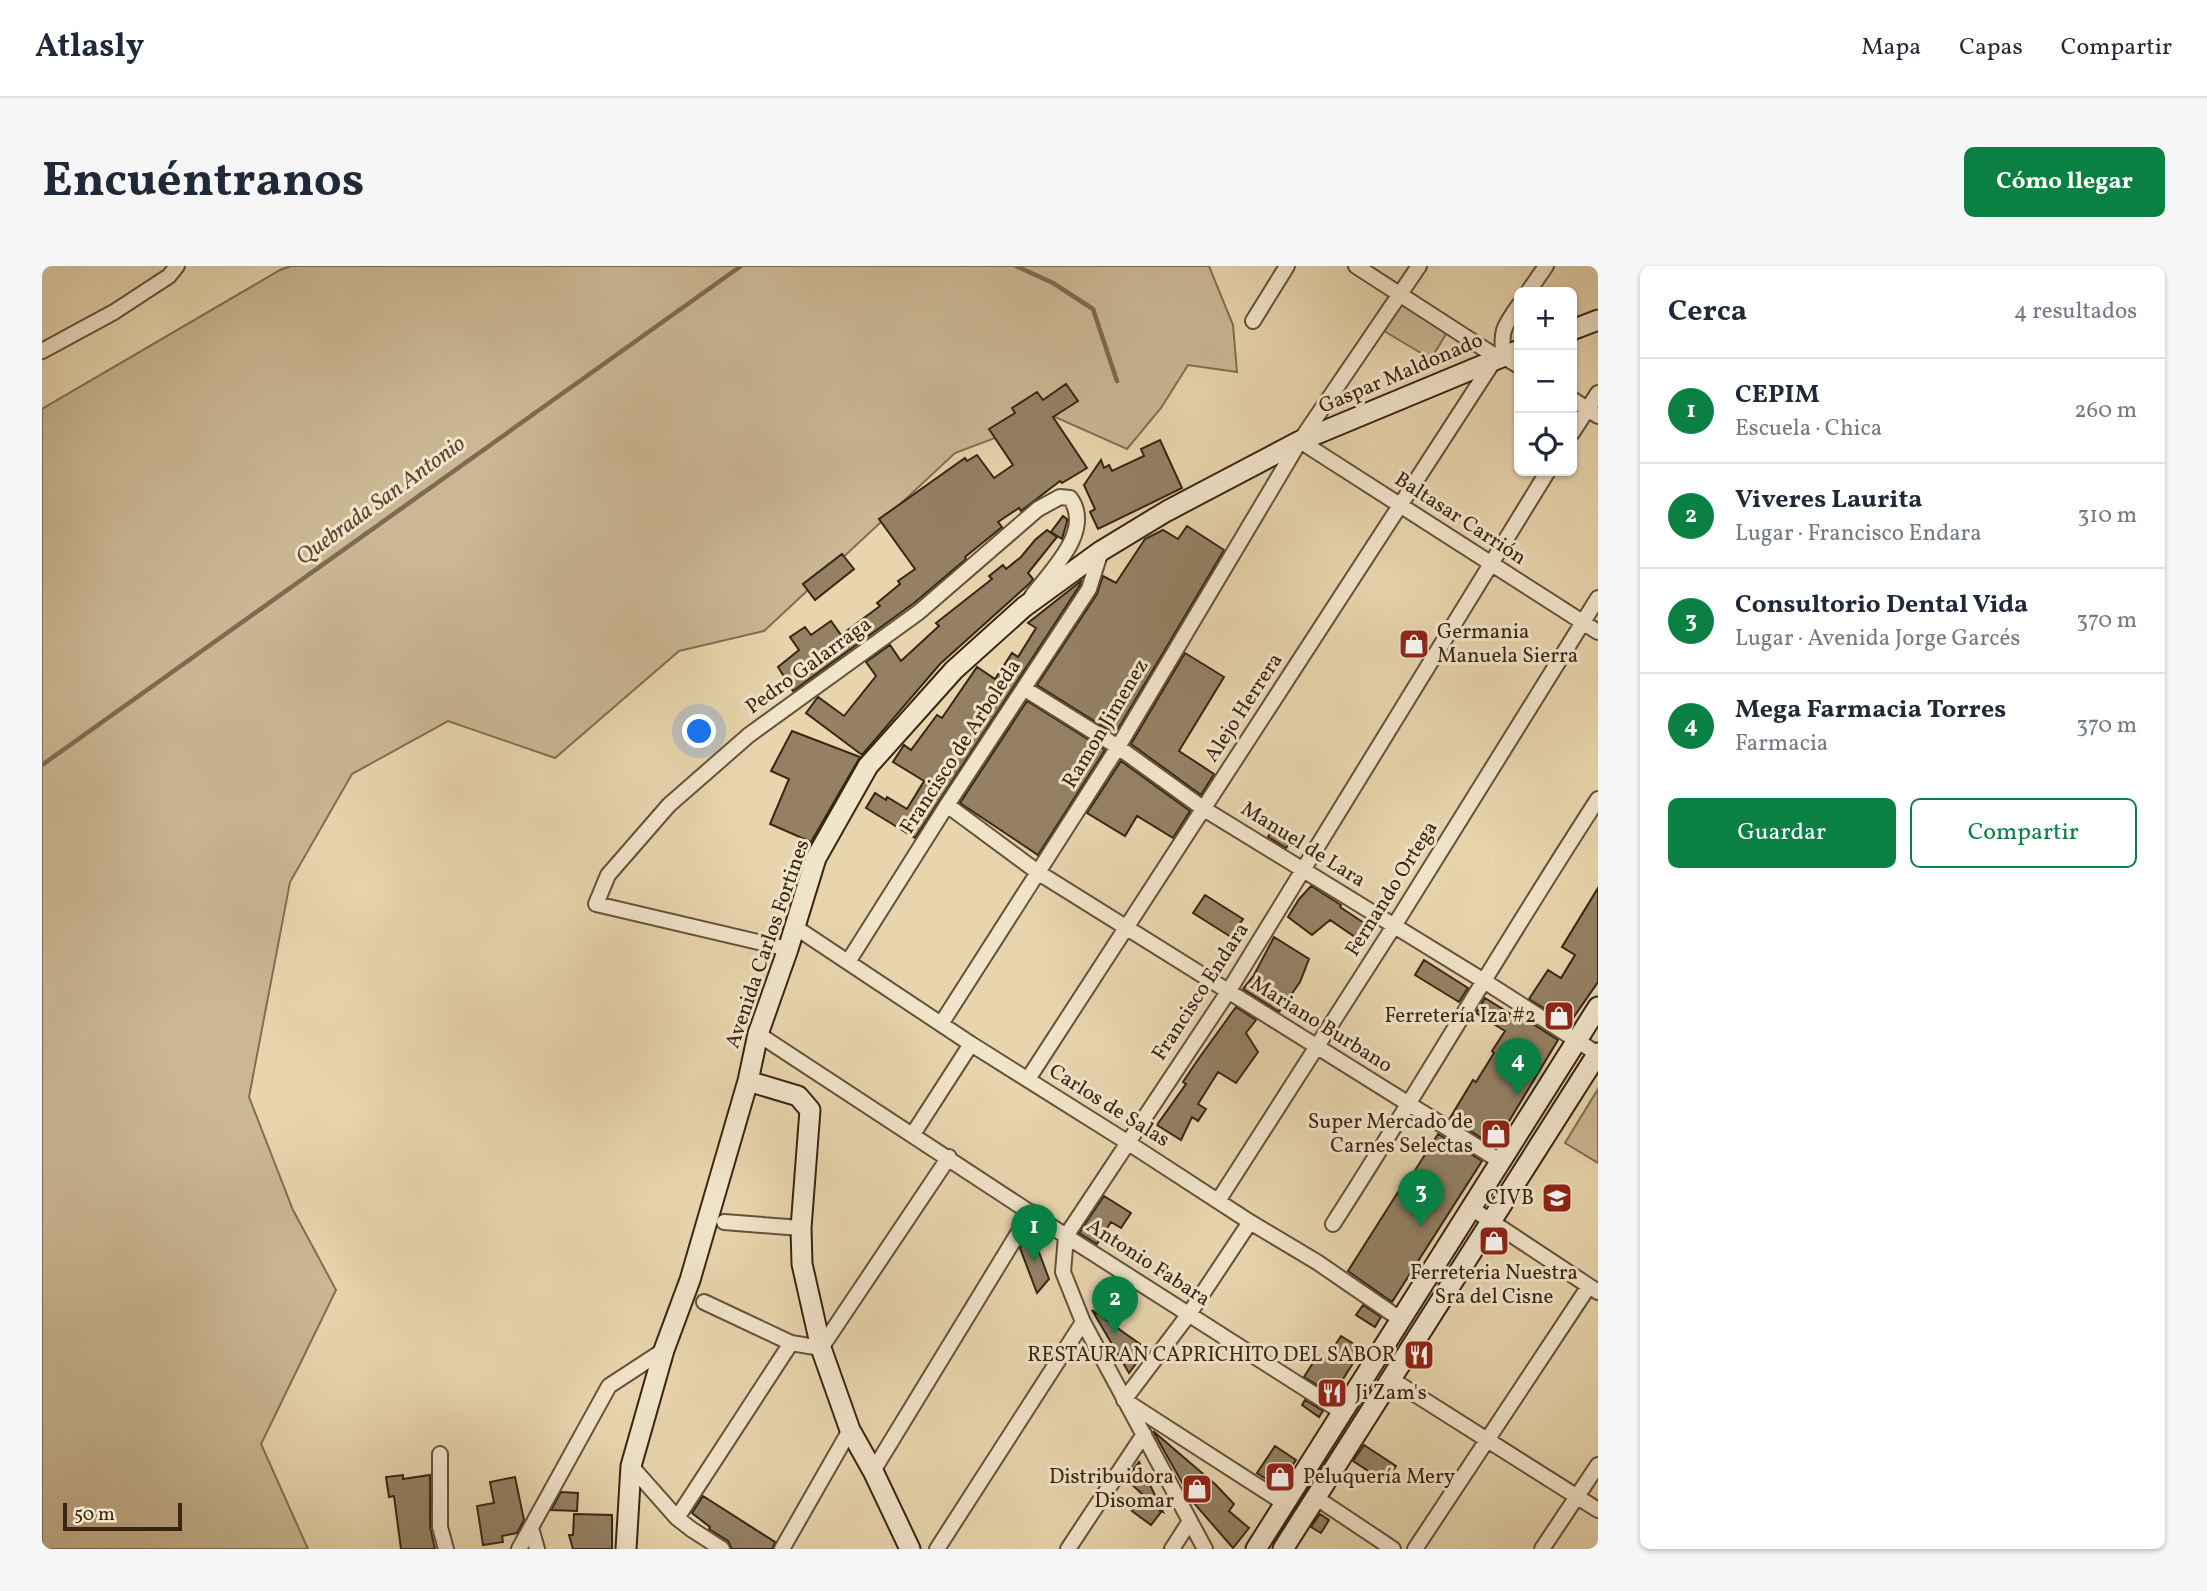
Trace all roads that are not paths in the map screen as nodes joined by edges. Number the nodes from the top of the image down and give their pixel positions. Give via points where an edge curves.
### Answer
1 (177, 266) edge
2 (1287, 266) edge
3 (1356, 266) edge
4 (1419, 266) edge
5 (1546, 266) edge
6 (1531, 287) edge
7 (1400, 295) junction
8 (1514, 313) edge
9 (1598, 320) edge
10 (1253, 321) dead end
11 (1577, 328) edge
12 (42, 351) edge
13 (1509, 357) edge
14 (1598, 393) edge
15 (1577, 402) edge
16 (1592, 412) edge
17 (1577, 428) edge
18 (1300, 440) junction
19 (1545, 476) edge
20 (1401, 505) junction
21 (1101, 551) junction
22 (1491, 563) junction
23 (1598, 598) edge
24 (1024, 607) junction
25 (1582, 622) junction
26 (1598, 632) edge
27 (1025, 689) junction
28 (1118, 747) junction
29 (1598, 799) edge
30 (947, 805) junction
31 (1204, 809) junction
32 (1302, 869) junction
33 (1039, 873) junction
34 (1394, 926) junction
35 (795, 927) junction
36 (1126, 928) junction
37 (788, 949) junction
38 (848, 961) junction
39 (1484, 981) junction
40 (1228, 992) junction
41 (1598, 1007) edge
42 (941, 1024) junction
43 (758, 1034) junction
44 (1576, 1040) junction
45 (971, 1044) junction
46 (1317, 1047) junction
47 (1598, 1054) edge
48 (1028, 1080) junction
49 (748, 1081) junction
50 (1410, 1105) junction
51 (913, 1134) junction
52 (1127, 1142) junction
53 (949, 1157) junction
54 (1500, 1161) junction
55 (1218, 1200) junction
56 (1471, 1208) junction
57 (1031, 1212) junction
58 (724, 1222) dead end
59 (1250, 1222) junction
60 (1492, 1222) junction
61 (1333, 1224) dead end
62 (801, 1228) junction
63 (1066, 1236) junction
64 (1594, 1289) edge
65 (704, 1302) dead end
66 (1189, 1314) junction
67 (1400, 1319) junction
68 (1083, 1322) junction
69 (791, 1343) junction
70 (821, 1348) junction
71 (664, 1350) junction
72 (1391, 1379) junction
73 (1124, 1400) junction
74 (1342, 1412) junction
75 (850, 1430) junction
76 (1144, 1434) junction
77 (1487, 1441) junction
78 (440, 1454) dead end
79 (1598, 1465) edge
80 (631, 1466) junction
81 (873, 1471) junction
82 (1315, 1497) junction
83 (1577, 1497) junction
84 (1284, 1503) junction
85 (1598, 1510) edge
86 (677, 1518) junction
87 (1190, 1521) junction
88 (531, 1528) junction
89 (905, 1546) edge
90 (446, 1549) edge
91 (519, 1549) edge
92 (537, 1549) edge
93 (626, 1549) edge
94 (722, 1549) edge
95 (782, 1549) edge
96 (937, 1549) edge
97 (1068, 1549) edge
98 (1172, 1549) edge
99 (1205, 1549) edge
100 (1256, 1549) edge
101 (1283, 1549) edge
102 (1393, 1549) edge
103 (1415, 1549) edge
104 (1542, 1549) edge

1 - 12 street via 170,276 114,312
2 - 10 street
3 - 7 street
4 - 7 street, Ramon Jimenez
5 - 6 street
7 - 13 street via 1492,354
7 - 18 street, Ramon Jimenez
8 - 13 street, Alejo Herrera via 1503,330
9 - 11 street
13 - 18 street, Gaspar Maldonado
13 - 20 street, Alejo Herrera
14 - 16 street
15 - 16 street
16 - 17 street
18 - 20 street, Baltasar Carrión
18 - 21 street, Avenida Carlos Fortines
18 - 28 street, Ramon Jimenez
19 - 22 street, Francisco Endara
20 - 22 street, Baltasar Carrión
20 - 31 street, Alejo Herrera
21 - 24 street, Avenida Carlos Fortines
21 - 27 street, Francisco de Arboleda via 1090,589
22 - 25 street, Baltasar Carrión
22 - 32 street, Francisco Endara
23 - 25 street, Fernando Ortega
24 - 35 street, Avenida Carlos Fortines via 954,670 868,766 816,858
24 - 37 street, Pedro Galarraga via 1071,543 1078,515 1070,498 1060,497 1038,509 919,612 759,727 669,805 608,875 596,904
25 - 26 street, Baltasar Carrión
25 - 34 street, Fernando Ortega
27 - 28 street, Manuel de Lara
27 - 30 street, Francisco de Arboleda
28 - 31 street, Manuel de Lara
28 - 33 street, Ramon Jimenez
29 - 39 street
30 - 33 street, Mariano Burbano
30 - 38 street, Francisco de Arboleda
31 - 32 street, Manuel de Lara
31 - 36 street, Alejo Herrera
32 - 34 street, Manuel de Lara
32 - 40 street, Francisco Endara
33 - 36 street, Mariano Burbano
33 - 42 street, Ramon Jimenez
34 - 39 street, Manuel de Lara
34 - 46 street, Fernando Ortega
35 - 37 street, Avenida Carlos Fortines
35 - 38 street, Carlos de Salas
36 - 40 street, Mariano Burbano
36 - 48 street, Alejo Herrera
37 - 43 street, Avenida Carlos Fortines
38 - 42 street, Carlos de Salas
39 - 44 street, Manuel de Lara
39 - 50 street
40 - 46 street, Mariano Burbano
40 - 52 street, Francisco Endara
41 - 44 street
42 - 45 street, Carlos de Salas
43 - 49 street, Avenida Carlos Fortines
43 - 51 street, Antonio Fabara
44 - 47 street, Manuel de Lara
44 - 54 street
45 - 48 street, Carlos de Salas
45 - 51 street
46 - 50 street, Mariano Burbano
46 - 55 street, Fernando Ortega
47 - 60 street
48 - 52 street, Carlos de Salas
49 - 62 street via 798,1096 810,1110
49 - 71 street, Avenida Carlos Fortines via 690,1280
50 - 54 street, Mariano Burbano
50 - 61 street
51 - 53 street, Antonio Fabara
52 - 55 street, Carlos de Salas
52 - 63 street, Francisco Endara
53 - 57 street, Antonio Fabara
53 - 70 street
54 - 56 street
55 - 59 street, Carlos de Salas
56 - 60 street
56 - 67 street
57 - 63 street, Antonio Fabara
57 - 81 street
58 - 62 street
59 - 66 street
59 - 67 street, Carlos de Salas
60 - 64 street
60 - 72 street
62 - 70 street via 802,1264
63 - 66 street, Antonio Fabara
63 - 68 street, Francisco Endara via 1063,1272
64 - 77 street
65 - 69 street
66 - 73 street
66 - 74 street, Antonio Fabara
67 - 74 street
68 - 73 street, Francisco Endara
68 - 96 street
69 - 70 street
69 - 86 street
70 - 75 street
71 - 80 street, Avenida Carlos Fortines
71 - 88 street via 609,1386
72 - 77 street
72 - 82 street
73 - 76 street, Francisco Endara
73 - 84 street
74 - 84 street
75 - 81 street
75 - 95 street
76 - 87 street, Francisco Endara
76 - 97 street
77 - 83 street
77 - 103 street
78 - 90 street via 440,1527
79 - 83 street
80 - 86 street
80 - 93 street, Avenida Carlos Fortines
81 - 89 street
82 - 101 street
82 - 102 street
83 - 85 street
83 - 104 street
84 - 100 street
86 - 94 street
87 - 98 street
87 - 99 street, Francisco Endara
88 - 91 street
88 - 92 street

